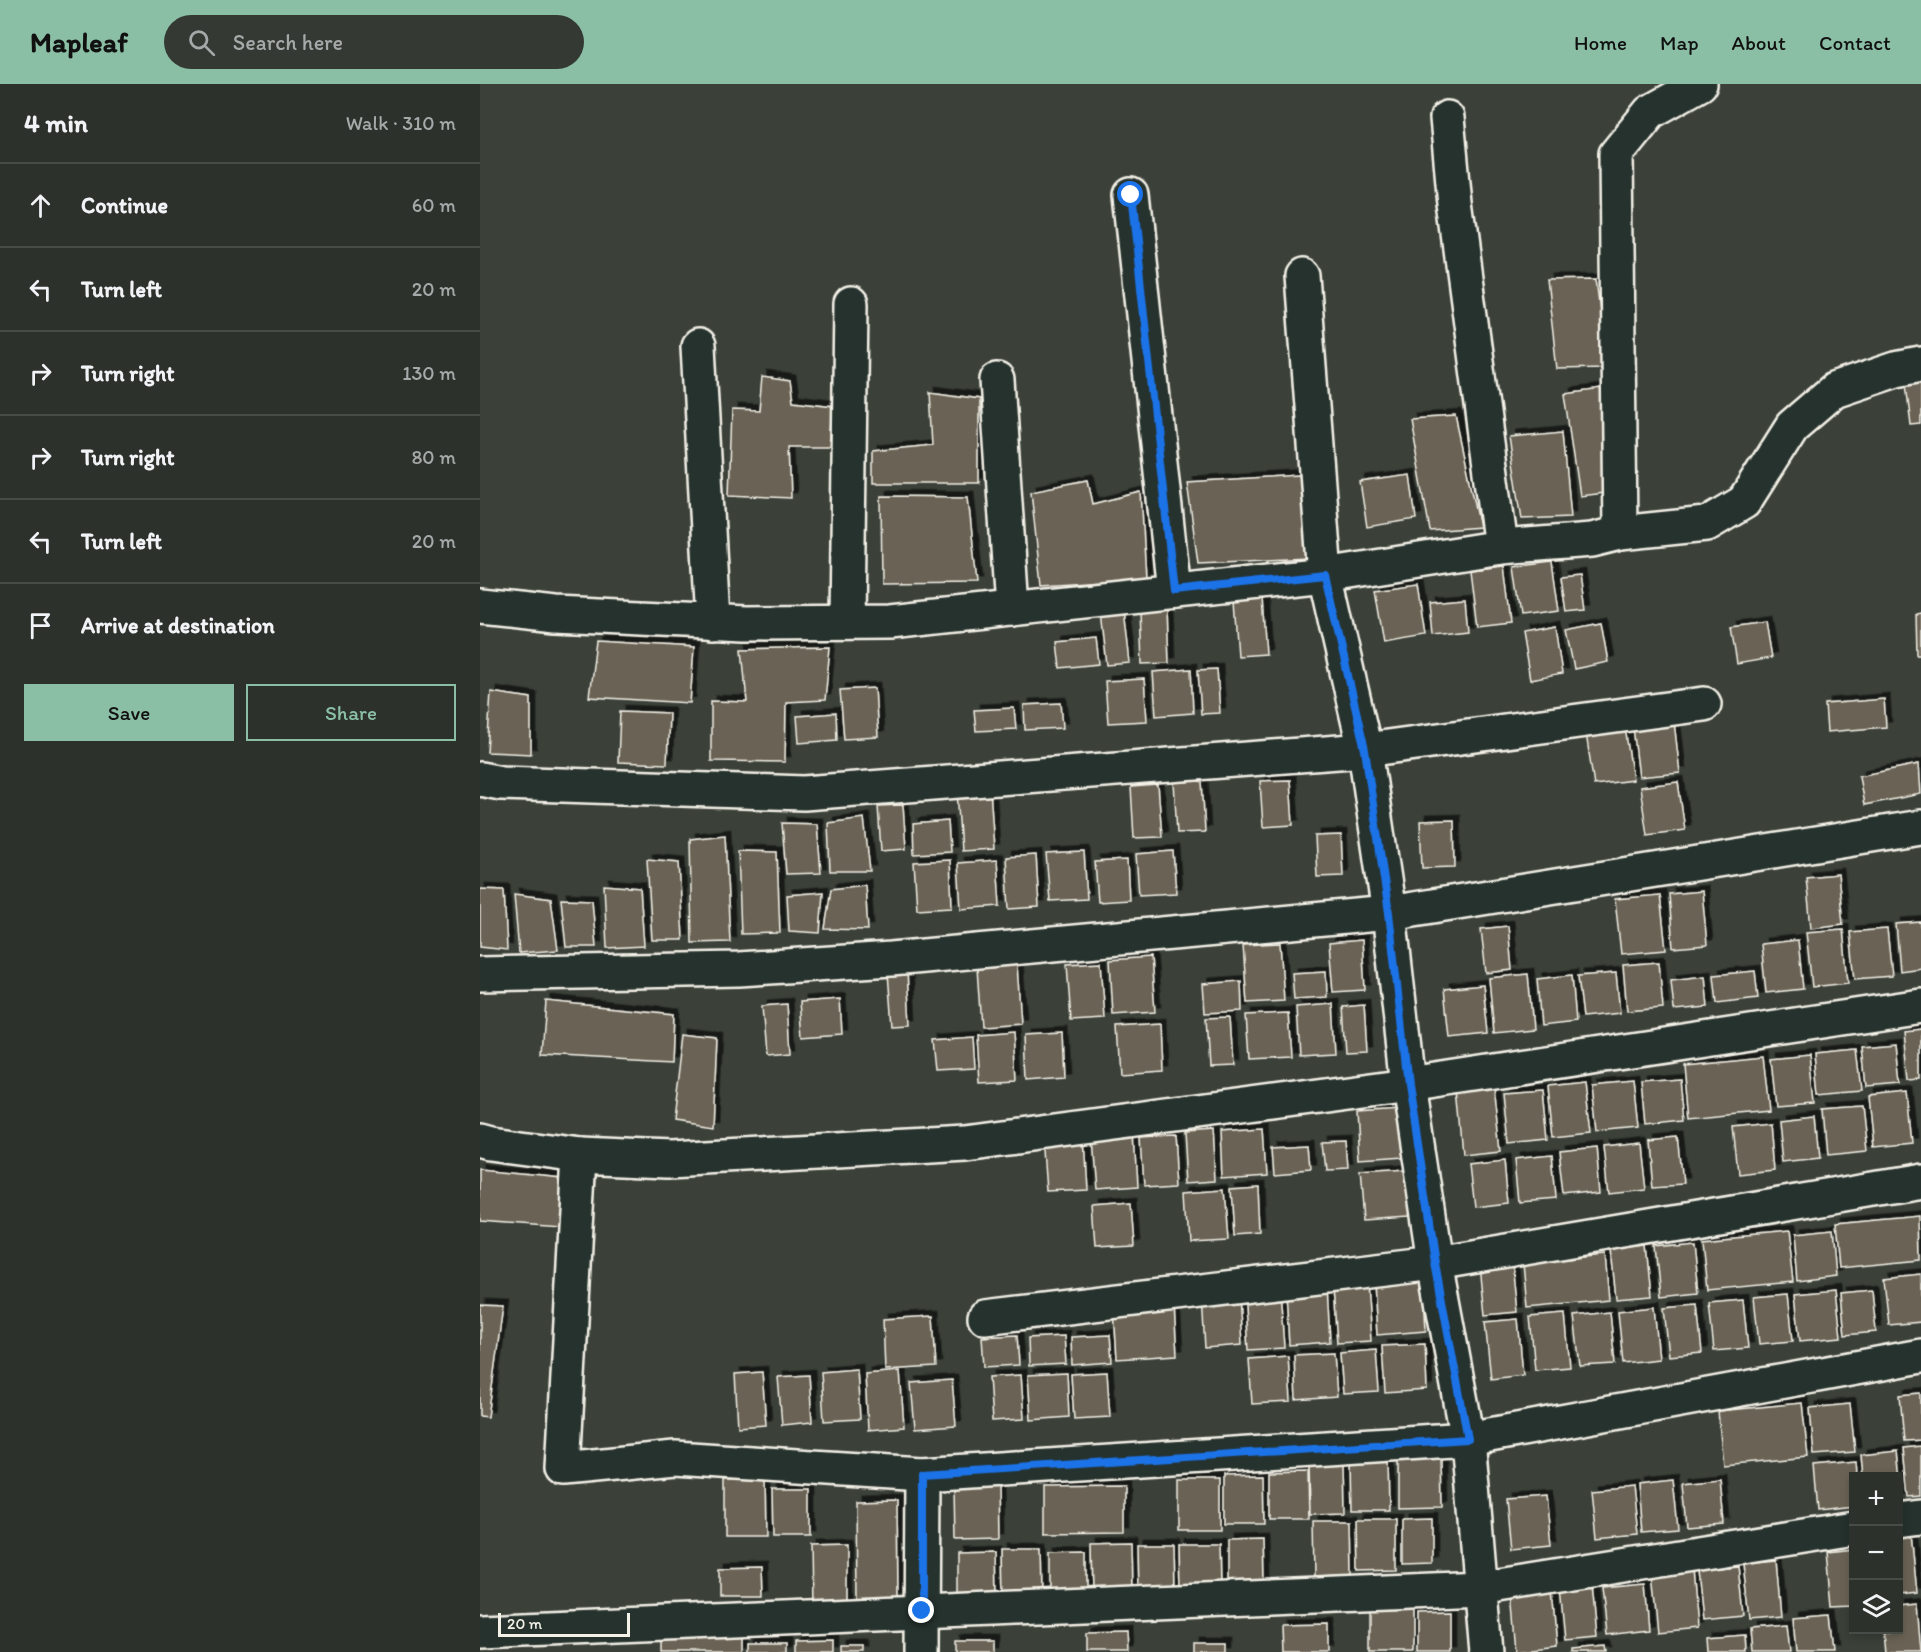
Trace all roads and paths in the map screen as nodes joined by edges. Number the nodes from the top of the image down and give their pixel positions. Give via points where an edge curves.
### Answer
1 (1700, 84) edge
2 (1447, 118) dead end
3 (1131, 195) dead end
4 (1302, 276) dead end
5 (851, 304) dead end
6 (698, 346) dead end
7 (1921, 364) edge
8 (998, 380) dead end
9 (1620, 533) junction
10 (1502, 547) junction
11 (1325, 575) junction
12 (1174, 591) junction
13 (480, 606) edge
14 (1012, 609) junction
15 (713, 622) junction
16 (847, 622) junction
17 (1704, 704) dead end
18 (1365, 750) junction
19 (480, 779) edge
20 (1921, 828) edge
21 (1389, 913) junction
22 (480, 974) edge
23 (1921, 1006) edge
24 (1408, 1084) junction
25 (480, 1140) edge
26 (580, 1155) junction
27 (1921, 1181) edge
28 (1435, 1263) junction
29 (986, 1317) dead end
30 (1921, 1356) edge
31 (1468, 1439) junction
32 (922, 1474) junction
33 (1921, 1517) edge
34 (1903, 1519) edge
35 (1849, 1529) edge
36 (1480, 1588) junction
37 (922, 1611) junction
38 (480, 1630) edge
39 (921, 1652) edge
40 (1486, 1652) edge

1 - 9 street via 1650,112 1616,154
2 - 10 street via 1455,204
3 - 12 street
4 - 11 street
5 - 16 street
6 - 15 street
7 - 9 street via 1834,390 1792,426 1744,502 1707,524
8 - 14 street
9 - 10 street via 1592,540
10 - 11 street
11 - 12 street
11 - 18 street
12 - 14 street
13 - 15 street
14 - 16 street via 890,622
15 - 16 street
17 - 18 street
18 - 19 street via 804,794 501,783
18 - 21 street
20 - 21 street
21 - 22 street via 774,967
21 - 24 street
23 - 24 street
24 - 26 street via 965,1143 669,1159
24 - 28 street
25 - 26 street
26 - 32 street via 563,1469 675,1458
27 - 28 street
28 - 29 street
28 - 31 street
30 - 31 street
31 - 32 street
31 - 36 street
32 - 37 street
33 - 34 street
35 - 36 street
36 - 37 street
36 - 40 street
37 - 38 street
37 - 39 street

